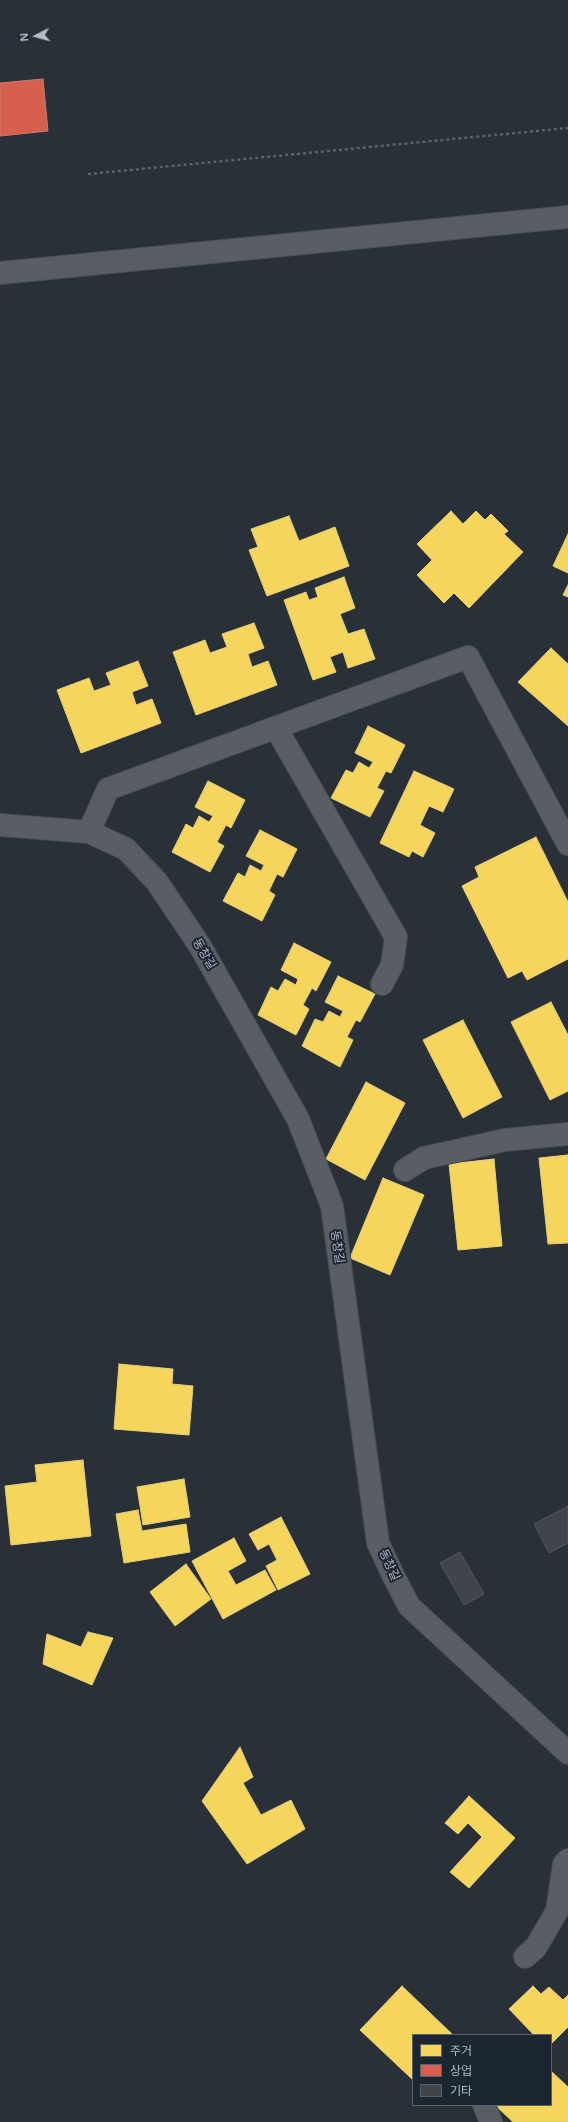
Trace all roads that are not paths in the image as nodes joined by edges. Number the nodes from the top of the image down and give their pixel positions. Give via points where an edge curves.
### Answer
1 (568, 217) edge
2 (0, 273) edge
3 (276, 728) junction
4 (0, 825) edge
5 (89, 832) junction
6 (568, 844) edge
7 (382, 984) dead end
8 (568, 1134) edge
9 (405, 1170) dead end
10 (568, 1753) edge
11 (568, 1860) edge
12 (525, 1957) dead end
13 (484, 2106) edge
14 (491, 2122) edge

1 - 2 street
3 - 5 street via 108,789
3 - 6 street via 468,657
3 - 7 street via 396,937 392,965
4 - 5 street, 동창길
5 - 10 street, 동창길 via 126,849 157,882 200,946 298,1119 332,1206 378,1542 393,1575 410,1606
8 - 9 street via 505,1140 432,1156
11 - 12 street via 564,1864 557,1911 536,1947
13 - 14 street

